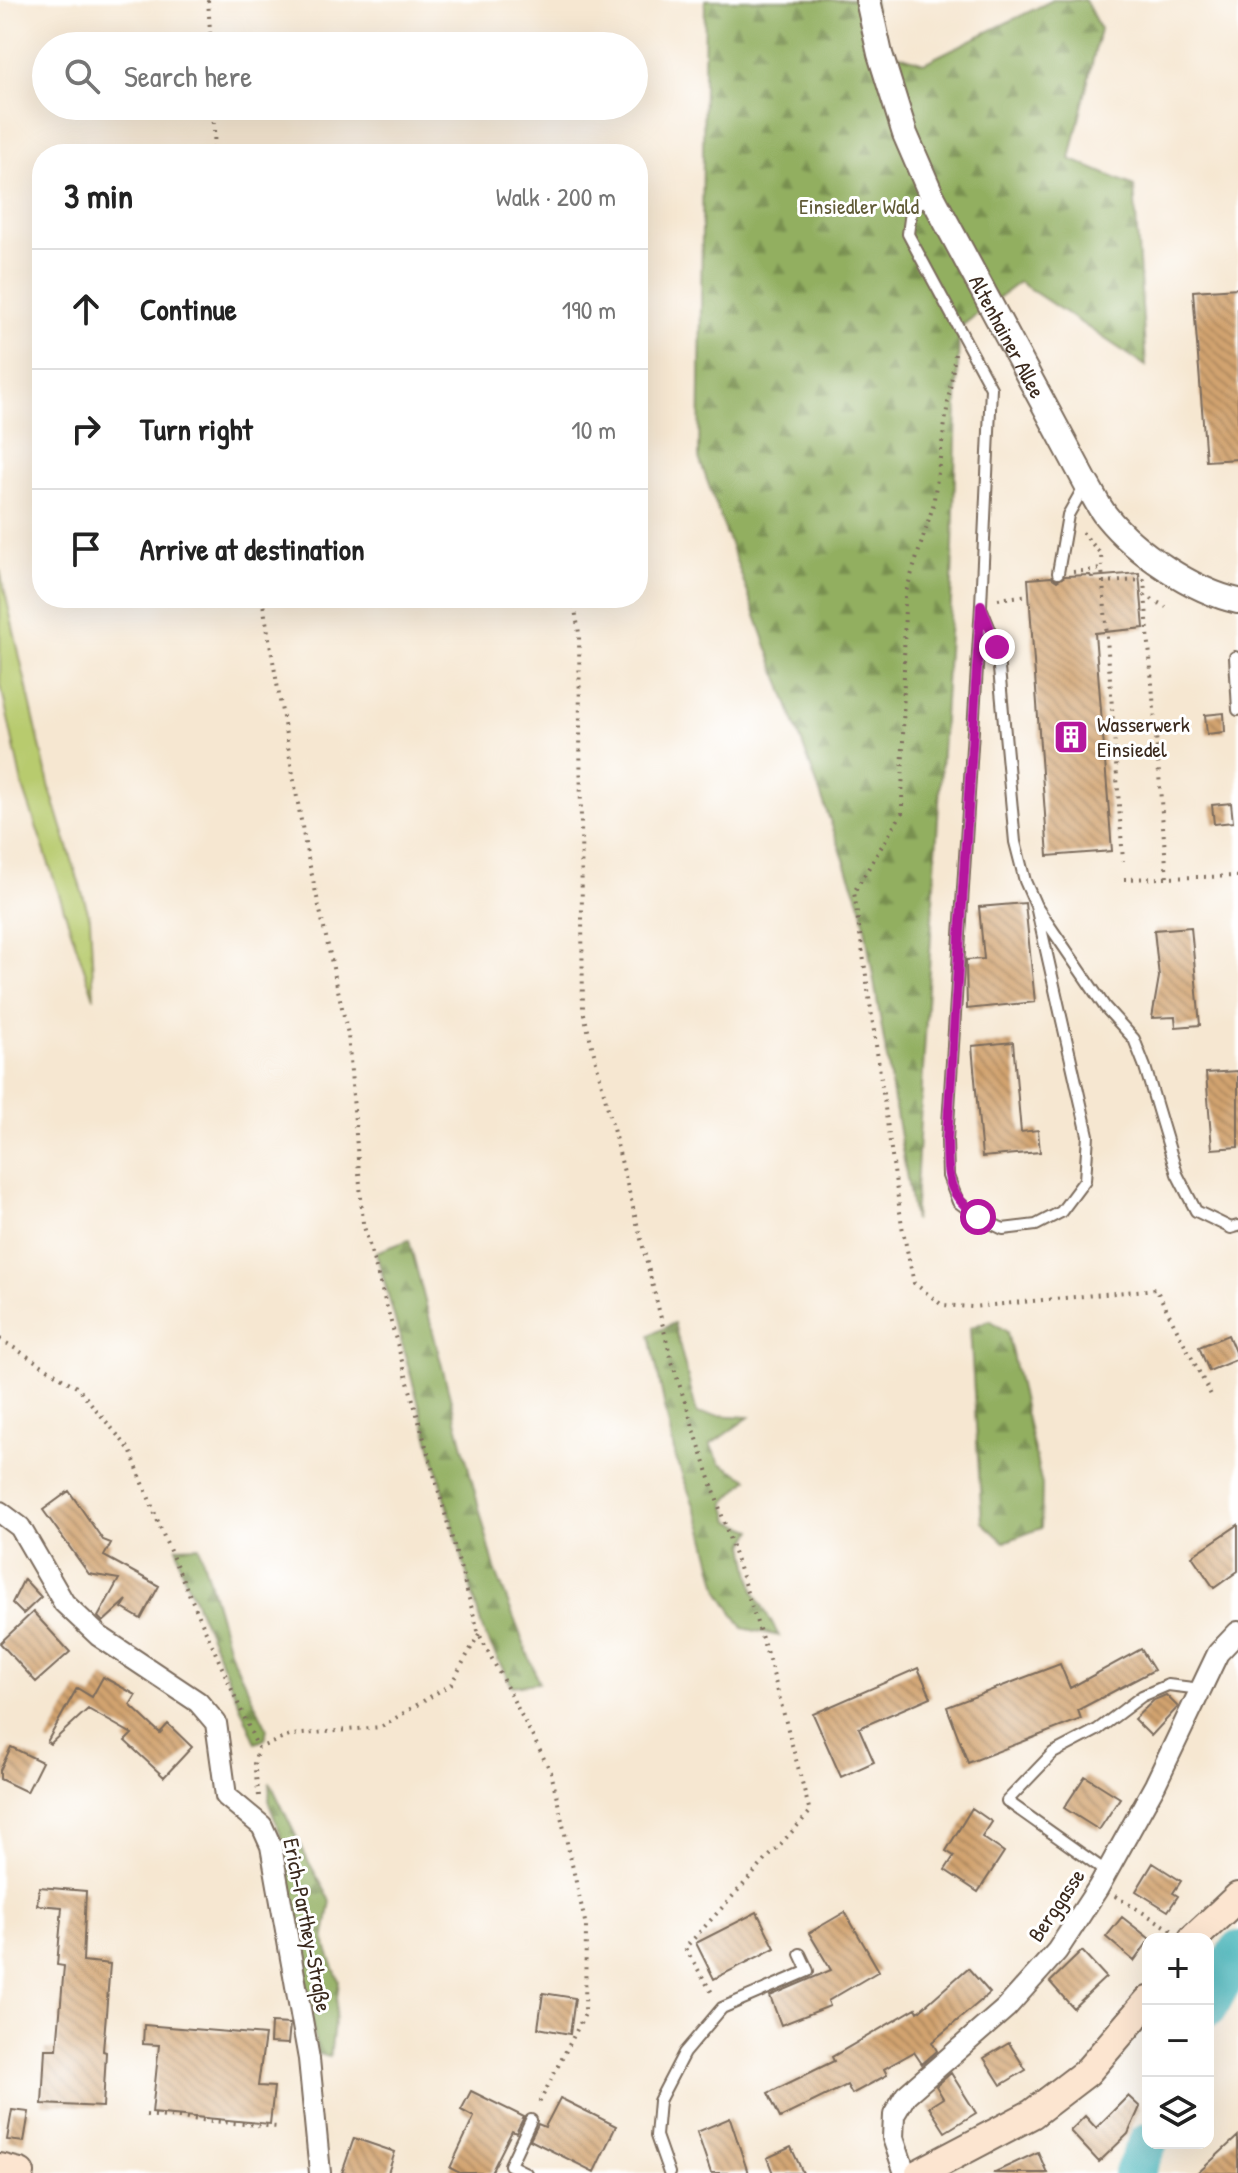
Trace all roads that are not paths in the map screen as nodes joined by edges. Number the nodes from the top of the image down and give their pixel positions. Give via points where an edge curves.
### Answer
1 (868, 0) edge
2 (931, 194) junction
3 (1086, 483) junction
4 (1058, 573) road end
5 (1238, 601) edge
6 (981, 605) junction
7 (1235, 657) dead end
8 (1238, 710) edge
9 (1036, 906) junction
10 (1238, 1226) edge
11 (0, 1512) edge
12 (1238, 1632) edge
13 (1201, 1689) junction
14 (1107, 1872) junction
15 (1238, 1897) edge
16 (1188, 1933) edge
17 (800, 1954) dead end
18 (1145, 2005) edge
19 (531, 2120) road end
20 (0, 2168) edge
21 (20, 2173) edge
22 (320, 2173) edge
23 (526, 2173) edge
24 (669, 2173) edge
25 (905, 2173) edge
26 (920, 2173) edge

1 - 2 street, Altenhainer Allee via 905,134
2 - 3 street, Altenhainer Allee
2 - 6 lane via 911,211 908,234 991,388
3 - 4 lane via 1068,515
3 - 5 street, Altenhainer Allee via 1107,517 1159,565
6 - 9 lane via 997,647 1015,842
6 - 9 lane via 948,1176 958,1202 1003,1229 1036,1225 1061,1212 1085,1180 1088,1135
7 - 8 lane
9 - 10 lane via 1105,1007 1134,1039 1177,1174 1196,1211 1231,1228
11 - 22 street, Erich-Parthey-Straße via 20,1527 64,1603 99,1636 198,1702 216,1723 226,1796 262,1826 271,1846 309,2059
12 - 13 street, Berggasse via 1218,1653
13 - 14 street, Berggasse
13 - 14 lane via 1168,1685 1142,1696 1097,1730 1053,1753 1007,1801
14 - 25 street, Berggasse via 1057,1951 1006,2008 906,2095 894,2115 893,2138
15 - 16 main road
17 - 24 lane via 808,1971 722,2008 684,2053 659,2101 656,2136
18 - 26 main road via 1087,2072 1032,2114
19 - 23 lane via 510,2165
20 - 21 main road

